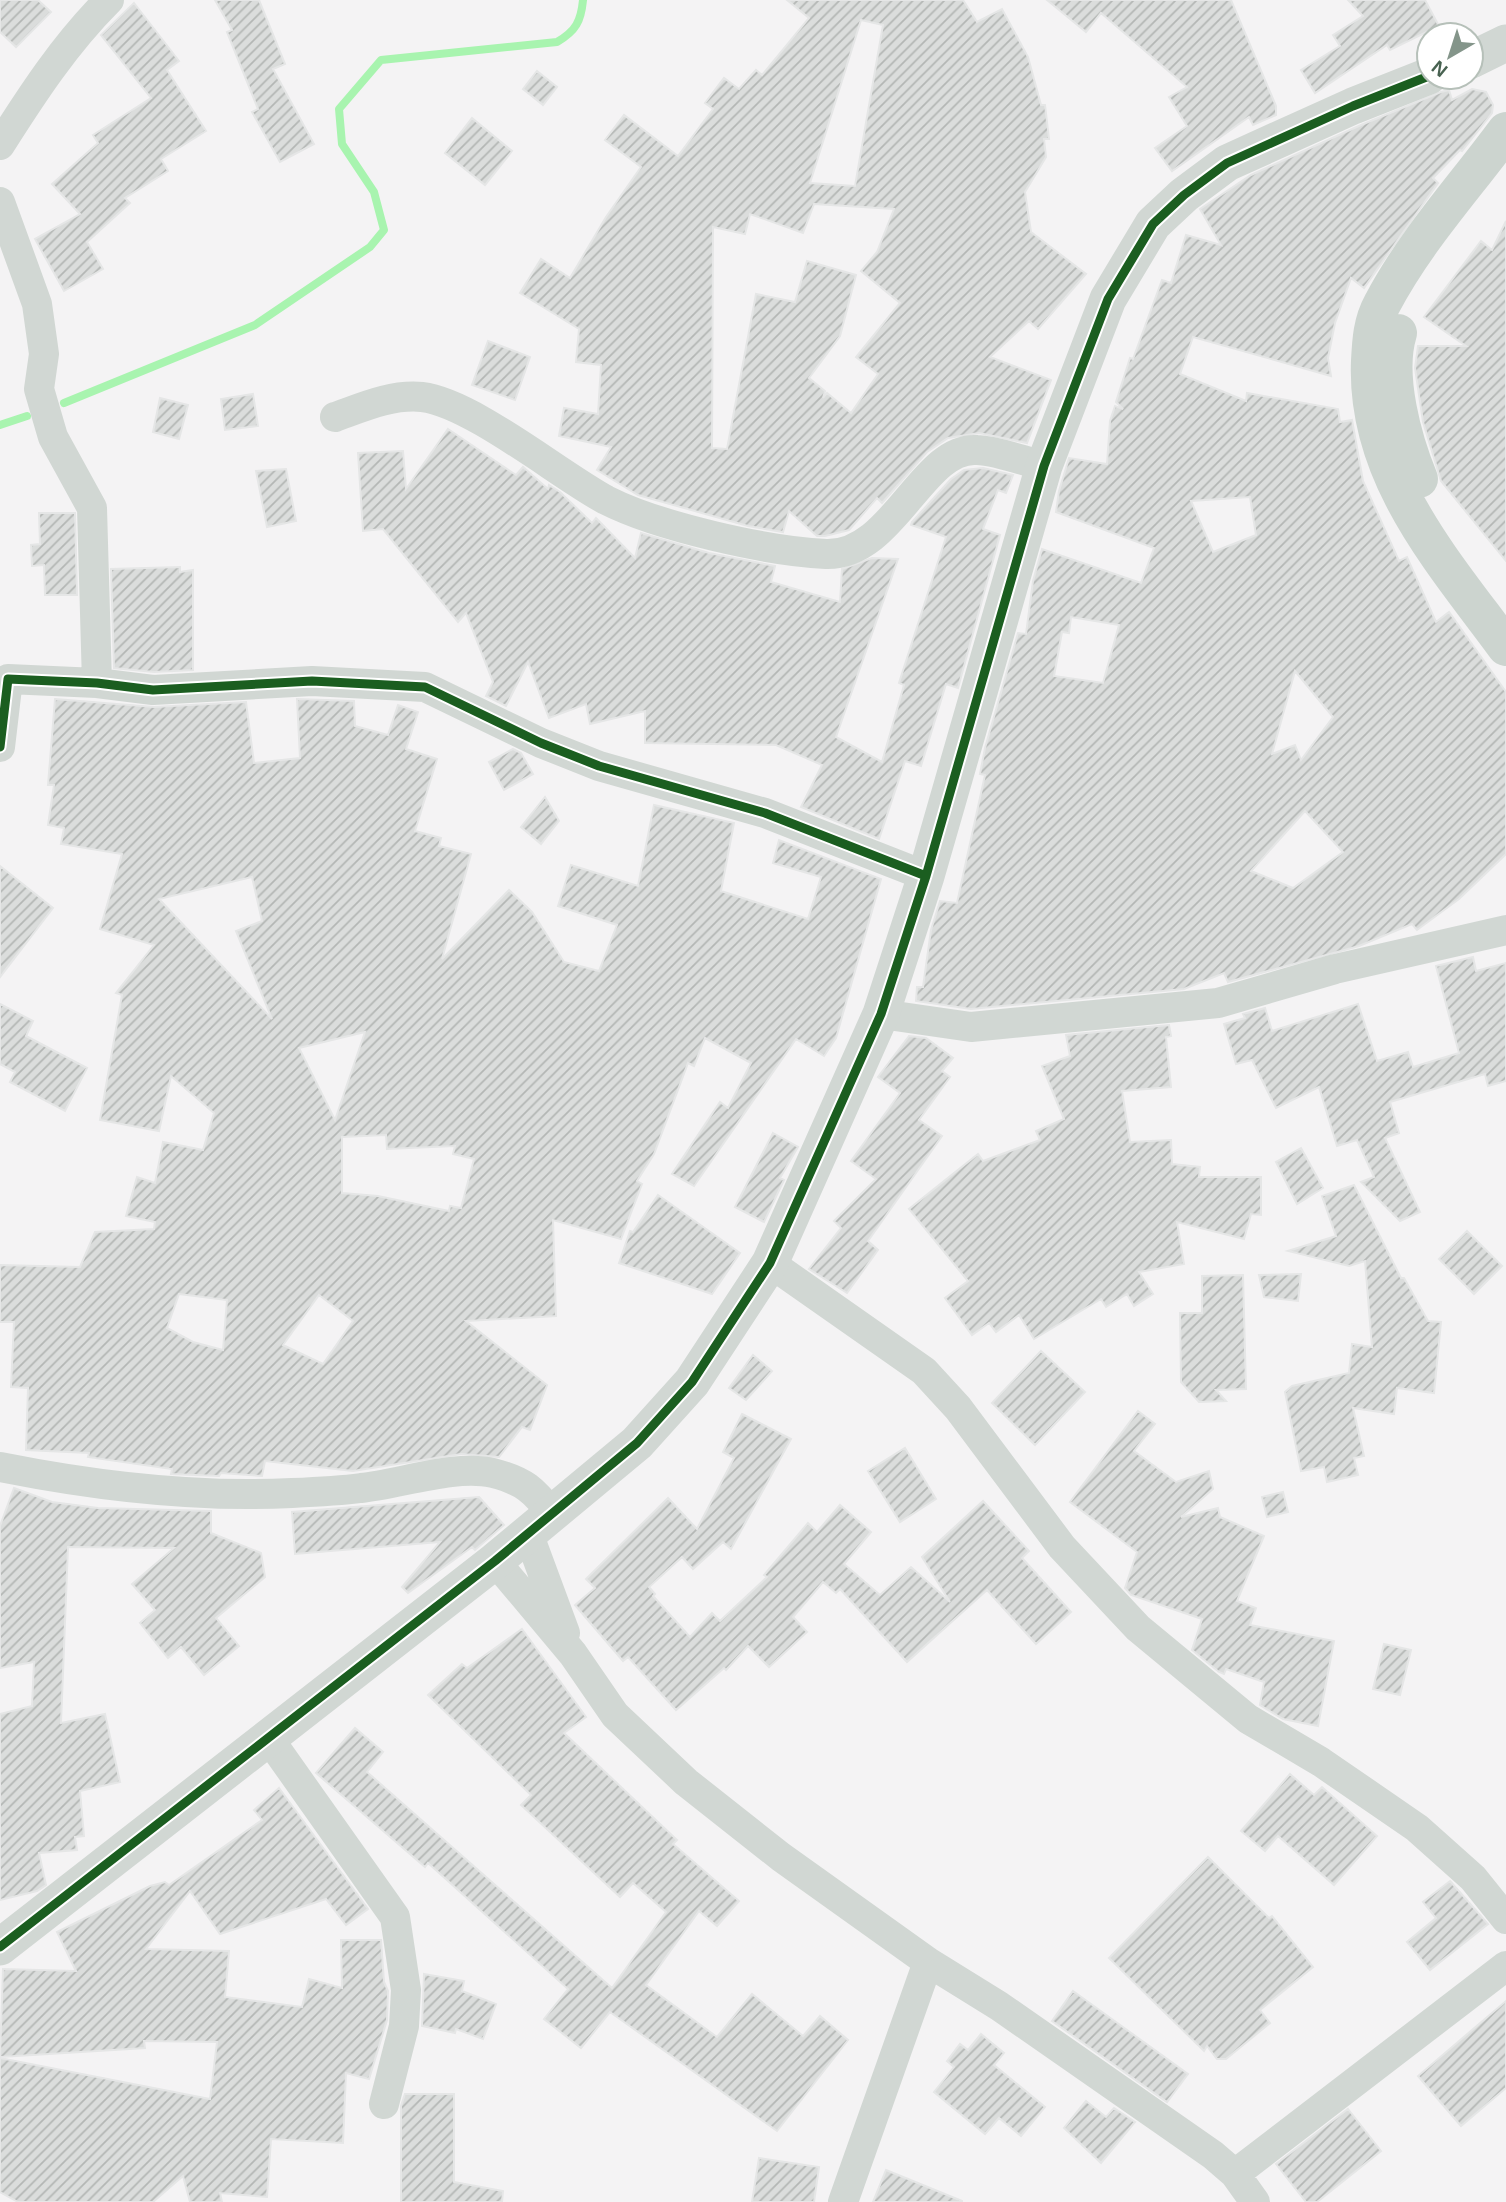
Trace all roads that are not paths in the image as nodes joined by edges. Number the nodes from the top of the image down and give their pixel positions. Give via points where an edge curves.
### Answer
1 (109, 0) edge
2 (1506, 43) edge
3 (1485, 54) edge
4 (1485, 66) edge
5 (1506, 71) edge
6 (1415, 82) edge
7 (1506, 131) edge
8 (0, 145) edge
9 (1506, 174) edge
10 (0, 202) edge
11 (335, 416) dead end
12 (1044, 466) junction
13 (1506, 617) edge
14 (1506, 647) edge
15 (97, 683) junction
16 (0, 747) edge
17 (926, 876) junction
18 (1506, 930) edge
19 (881, 1014) junction
20 (770, 1263) junction
21 (0, 1467) edge
22 (540, 1523) junction
23 (495, 1561) junction
24 (573, 1654) junction
25 (267, 1736) junction
26 (1506, 1919) edge
27 (0, 1947) edge
28 (928, 1962) junction
29 (1506, 1966) edge
30 (384, 2104) dead end
31 (1235, 2174) junction
32 (843, 2202) edge
33 (1255, 2202) edge

1 - 8 street via 50,68
2 - 3 street
4 - 5 street
6 - 12 street via 1227,163 1153,224 1108,299
7 - 14 main road via 1414,252 1380,306 1371,335 1369,389 1374,431 1409,509
9 - 13 main road via 1454,236 1406,307 1394,366 1398,410 1427,499
10 - 15 street via 37,304 44,354 39,388 53,437 92,508
11 - 12 street via 385,400 422,397 453,405 606,500 647,519 782,550 830,554 868,543 949,458 975,449
12 - 17 street
15 - 16 street via 8,679
15 - 17 street via 153,690 312,681 425,687 599,766 765,813
17 - 19 street
18 - 19 street via 1218,1003 971,1027
19 - 20 street
20 - 22 street via 692,1382 637,1443
20 - 26 street via 925,1371 1062,1547 1138,1628 1248,1719 1417,1828 1474,1878
21 - 22 street via 160,1491 289,1493 492,1473 532,1488
22 - 23 street
22 - 24 street
23 - 24 street
23 - 25 street
24 - 28 street via 615,1714 686,1782
25 - 27 street
25 - 30 street via 395,1917 406,1990 404,2026
28 - 31 street via 999,2006
28 - 32 street
29 - 31 street
31 - 33 street

